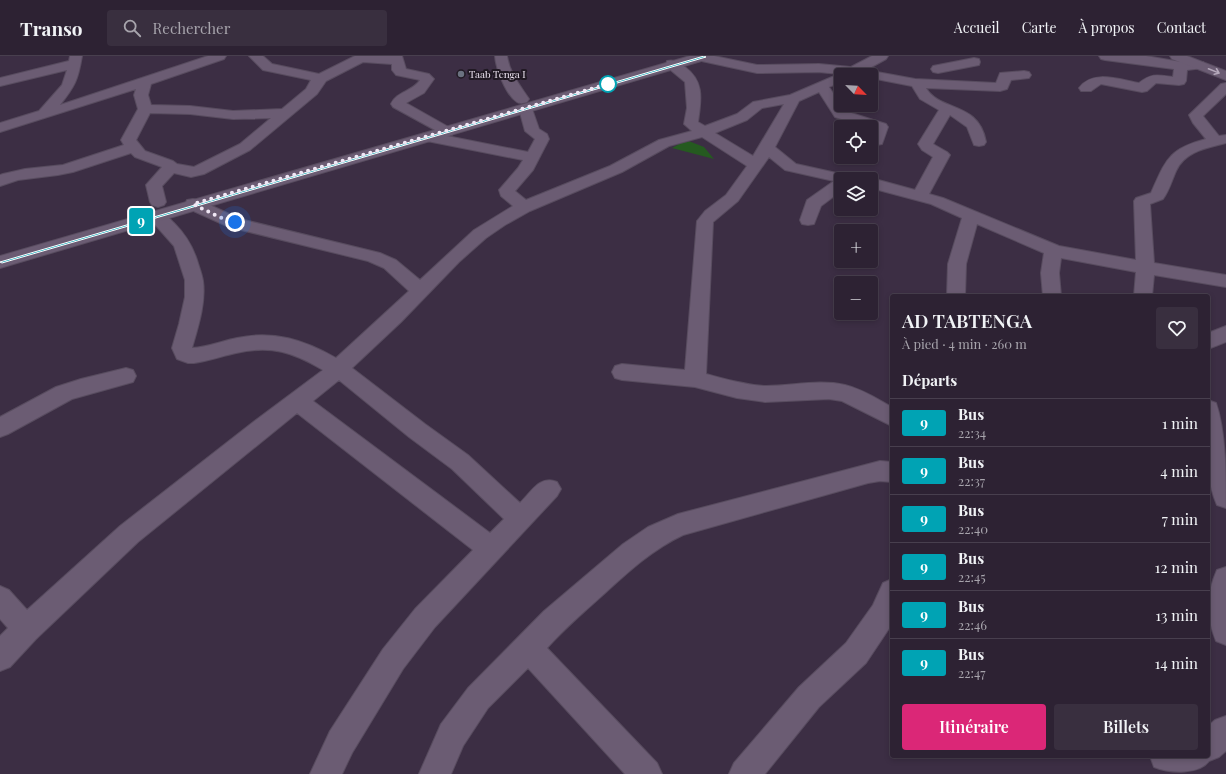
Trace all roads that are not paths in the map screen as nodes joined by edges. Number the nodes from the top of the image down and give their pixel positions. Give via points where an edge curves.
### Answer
1 (220, 56) edge
2 (255, 56) edge
3 (501, 56) edge
4 (703, 56) edge
5 (882, 56) edge
6 (1105, 56) edge
7 (397, 58) edge
8 (1139, 58) edge
9 (75, 60) edge
10 (674, 60) edge
11 (1202, 60) edge
12 (1179, 61) edge
13 (974, 62) dead end
14 (1226, 63) edge
15 (858, 68) edge
16 (834, 71) edge
17 (1024, 75) dead end
18 (1226, 76) edge
19 (321, 78) junction
20 (878, 78) edge
21 (834, 80) edge
22 (0, 82) edge
23 (145, 82) junction
24 (917, 83) junction
25 (945, 83) junction
26 (822, 86) junction
27 (1226, 87) edge
28 (1086, 88) dead end
29 (794, 98) junction
30 (524, 104) junction
31 (946, 108) junction
32 (145, 109) junction
33 (286, 113) junction
34 (43, 115) junction
35 (858, 120) edge
36 (878, 127) edge
37 (0, 128) edge
38 (436, 131) junction
39 (704, 132) junction
40 (878, 138) edge
41 (1221, 141) edge
42 (979, 142) dead end
43 (133, 147) junction
44 (767, 148) junction
45 (532, 157) junction
46 (755, 164) junction
47 (172, 167) junction
48 (834, 177) edge
49 (0, 181) edge
50 (878, 185) edge
51 (834, 189) edge
52 (920, 196) junction
53 (193, 204) junction
54 (524, 207) junction
55 (157, 209) junction
56 (971, 215) junction
57 (808, 220) dead end
58 (0, 248) edge
59 (1053, 250) junction
60 (0, 262) edge
61 (1145, 267) junction
62 (1226, 280) edge
63 (419, 290) junction
64 (956, 294) edge
65 (1052, 294) edge
66 (1143, 294) edge
67 (1226, 333) edge
68 (1210, 341) edge
69 (338, 369) junction
70 (622, 372) dead end
71 (126, 376) dead end
72 (695, 379) junction
73 (298, 402) junction
74 (890, 416) edge
75 (1210, 419) edge
76 (0, 428) edge
77 (890, 471) edge
78 (549, 489) dead end
79 (1226, 498) edge
80 (520, 519) junction
81 (491, 549) junction
82 (1226, 579) edge
83 (0, 599) edge
84 (889, 608) edge
85 (26, 629) junction
86 (1226, 632) edge
87 (528, 648) junction
88 (0, 657) edge
89 (1226, 731) edge
90 (1210, 744) edge
91 (326, 774) edge
92 (436, 774) edge
93 (646, 774) edge
94 (745, 774) edge

1 - 23 street
2 - 19 street via 276,70
3 - 30 street via 506,78
4 - 10 street
4 - 16 street via 757,69 819,68
5 - 15 street
6 - 8 street
7 - 19 street via 361,58
7 - 38 street via 401,72 427,79 421,88 398,104
8 - 12 street
9 - 22 street
9 - 34 street via 68,86
10 - 30 street
10 - 39 street via 692,82 694,108 691,123
11 - 12 street
11 - 14 street
11 -> 18 street
12 - 28 street via 1179,81 1153,79 1142,88 1099,80
13 - 25 street via 934,64
17 - 25 street via 1005,76 1000,87
19 - 33 street via 312,91
20 - 24 street
21 - 26 street
23 - 32 street via 140,94
23 - 34 street
24 - 25 street
24 - 31 street via 924,95
26 - 29 street
26 - 35 street via 840,114
27 - 41 street via 1196,115 1198,120
29 - 39 street via 758,105 742,117
29 - 44 street
30 - 38 street
30 - 45 street via 532,131 542,138
31 - 42 street via 966,119 976,129
31 - 52 street via 925,144 942,154
32 - 33 street via 190,110 229,115
32 - 43 street via 128,140
33 - 47 street via 238,151 198,171 191,172
34 - 37 street
36 - 40 street via 882,128
38 - 45 street
38 - 53 street
38 - 55 street
39 - 46 street
39 - 54 street via 664,143 616,169
41 - 61 street via 1201,146 1180,156 1174,161 1157,196 1142,201
43 - 47 street via 140,154
43 - 49 street via 57,172 23,173
44 - 46 street
44 - 48 street via 791,167
45 - 54 street via 507,190 507,193
46 - 72 street via 725,206 704,221
47 - 55 street via 154,185
50 - 52 street
51 - 57 street via 813,204
52 - 56 street
53 - 55 street
53 - 63 street via 235,222 374,257 390,264
54 - 63 street via 480,234
55 - 58 street
55 - 60 street
55 - 69 street via 184,245 194,280 194,297 182,348 186,356 237,345 279,343 307,352
56 - 59 street
56 - 64 street via 957,264
59 - 61 street
59 - 65 street via 1050,273
61 - 62 street
61 - 66 street
63 - 69 street
67 - 68 street
69 - 73 street
69 - 80 street via 465,466
70 - 72 street
71 - 76 street via 64,393
72 - 74 street via 764,394 829,391 844,393
73 - 81 street
73 - 85 street via 260,429 129,534
75 - 79 street
77 - 87 street via 868,473 710,516 678,525 657,535 632,552 554,620
78 - 80 street
80 - 81 street
81 - 91 street via 425,618 393,659 341,742
82 - 86 street via 1221,610
83 - 85 street
84 - 94 street via 856,653 809,697
85 - 88 street
87 - 92 street via 478,698 463,718 452,735
87 - 93 street
89 - 90 street

